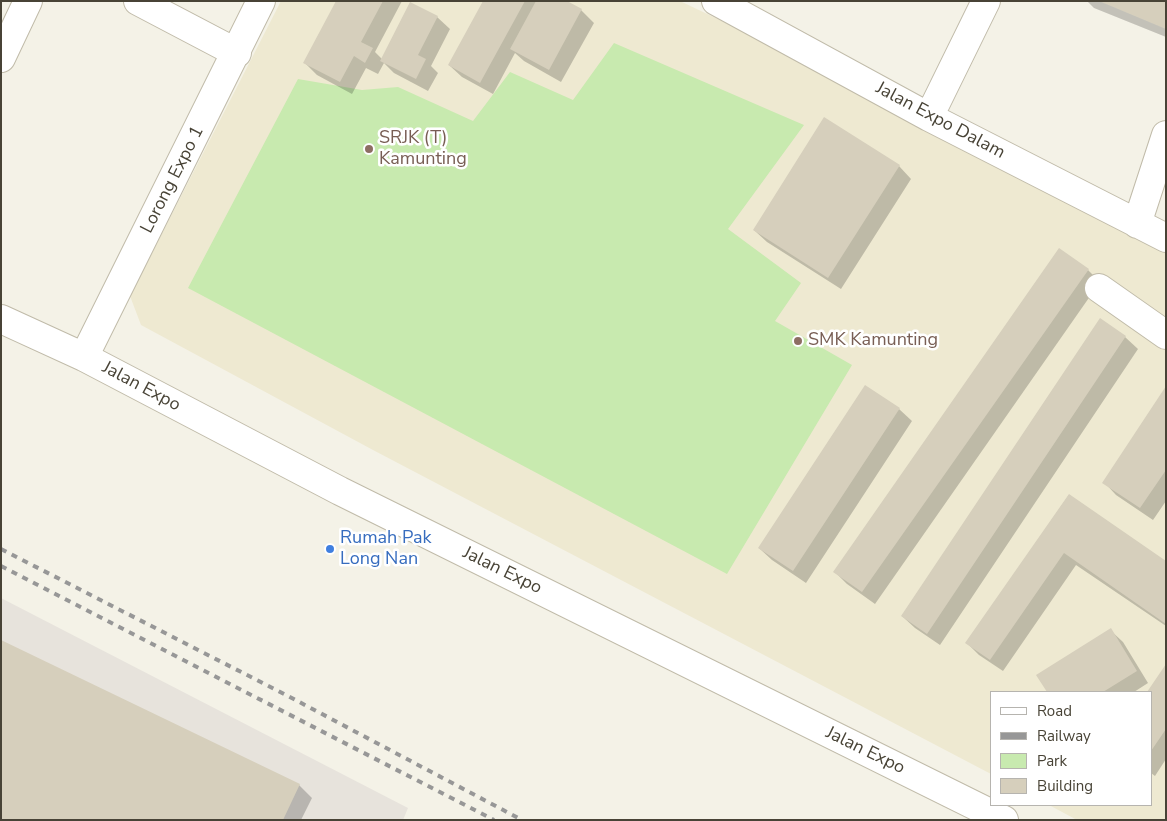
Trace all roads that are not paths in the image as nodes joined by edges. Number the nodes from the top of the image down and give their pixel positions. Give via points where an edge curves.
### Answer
1 (28, 1) edge
2 (138, 1) edge
3 (261, 1) edge
4 (716, 1) edge
5 (986, 1) edge
6 (3, 49) edge
7 (236, 53) junction
8 (929, 117) junction
9 (1165, 142) edge
10 (1137, 224) junction
11 (1166, 238) edge
12 (1100, 288) dead end
13 (1, 319) edge
14 (1166, 335) edge
15 (84, 357) junction
16 (1004, 820) edge

1 - 6 street
2 - 7 street
3 - 7 street, Lorong Expo 1
4 - 8 street, Jalan Expo Dalam
5 - 8 street
7 - 15 street, Lorong Expo 1
8 - 10 street, Jalan Expo Dalam
9 - 10 street
10 - 11 street, Jalan Expo Dalam
12 - 14 street
13 - 15 street, Jalan Expo
15 - 16 street, Jalan Expo via 349,496

